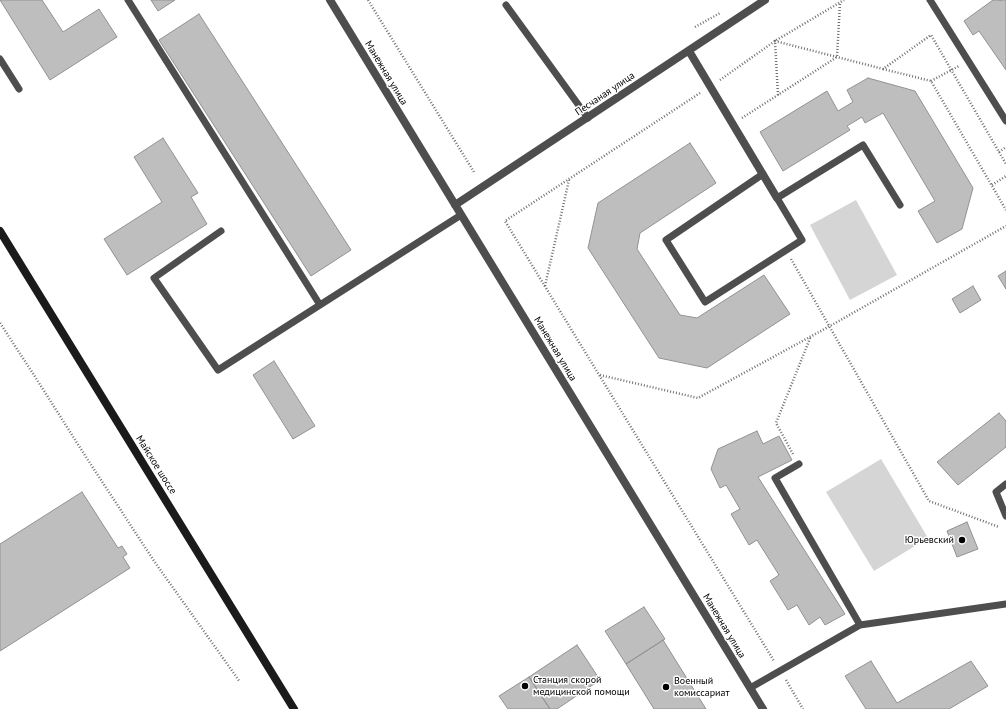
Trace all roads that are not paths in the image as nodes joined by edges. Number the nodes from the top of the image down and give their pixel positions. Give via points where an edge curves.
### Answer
1 (128, 0) edge
2 (330, 0) edge
3 (765, 0) edge
4 (930, 0) edge
5 (506, 5) dead end
6 (689, 51) junction
7 (0, 59) edge
8 (19, 89) dead end
9 (588, 118) junction
10 (1006, 121) edge
11 (763, 174) junction
12 (777, 198) junction
13 (455, 205) junction
14 (900, 205) dead end
15 (461, 215) junction
16 (0, 231) edge
17 (221, 231) dead end
18 (320, 305) junction
19 (800, 464) road end
20 (1006, 484) edge
21 (1006, 516) edge
22 (1006, 604) edge
23 (860, 625) junction
24 (750, 688) junction
25 (294, 709) edge
26 (763, 709) edge

1 - 18 lane
2 - 13 street, Манежная улица
3 - 6 street, Песчаная улица
4 - 10 lane
5 - 9 lane
6 - 9 street, Песчаная улица
6 - 11 street
7 - 8 lane
9 - 13 street, Песчаная улица
11 - 12 street
11 - 12 lane via 666,240 704,302 802,240
12 - 14 lane via 863,145
13 - 15 street, Манежная улица
15 - 18 lane
15 - 24 street, Манежная улица
16 - 25 street, Майское шоссе
17 - 18 lane via 154,278 218,370
19 - 23 lane via 775,478
20 - 21 lane via 996,492
22 - 23 lane
23 - 24 lane
24 - 26 street, Манежная улица

